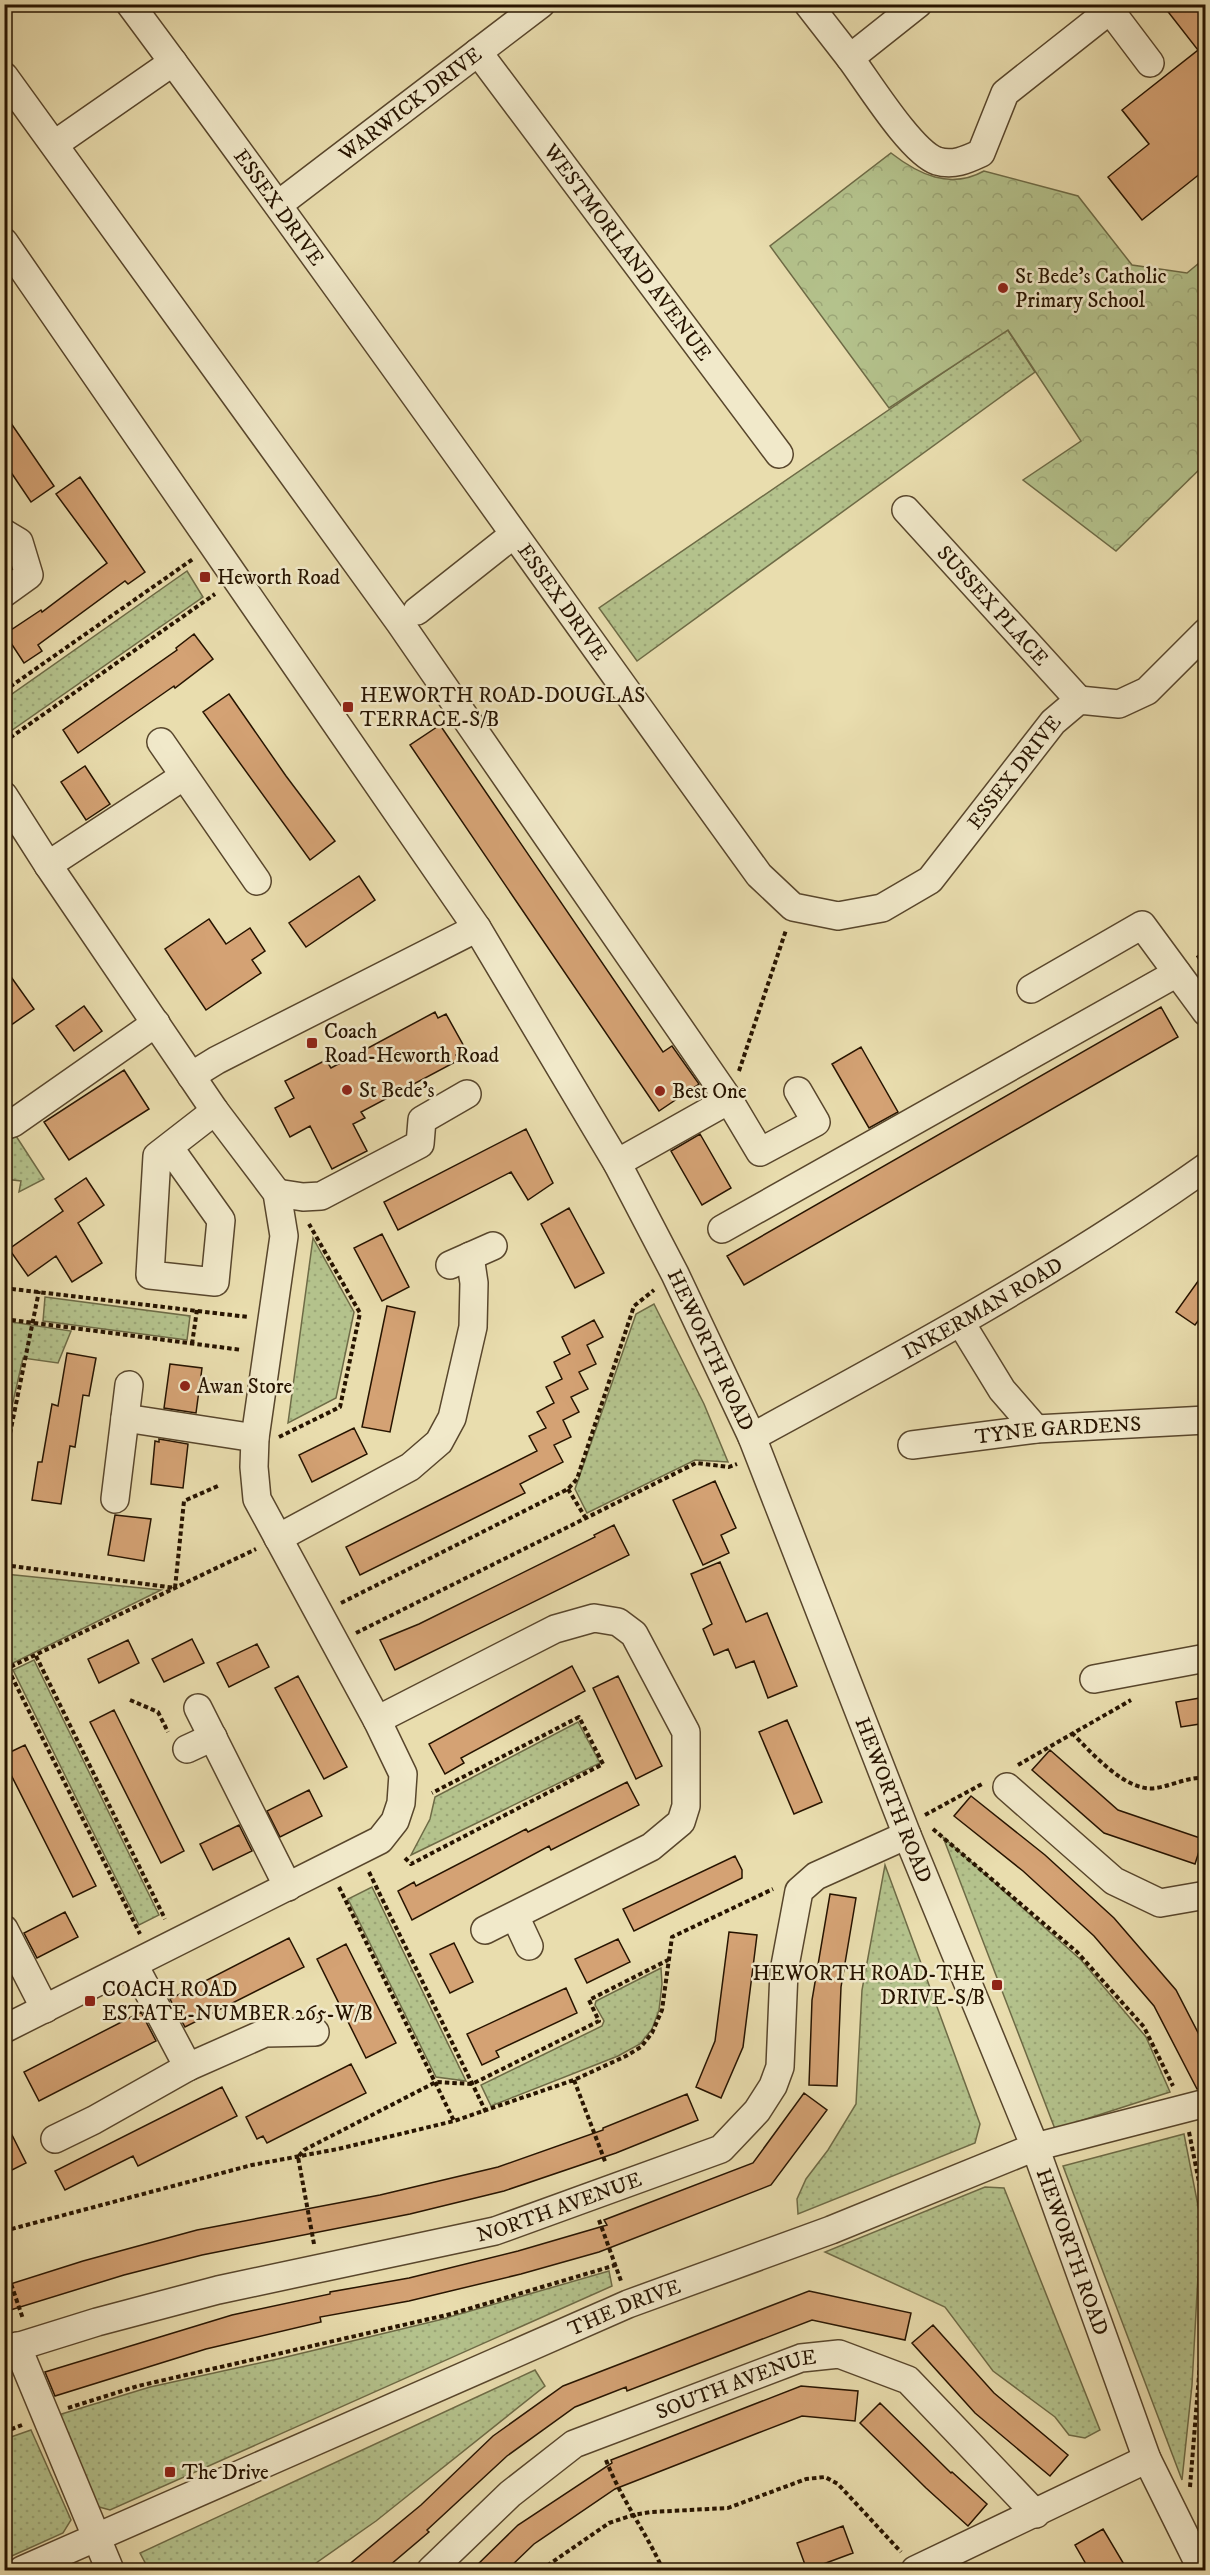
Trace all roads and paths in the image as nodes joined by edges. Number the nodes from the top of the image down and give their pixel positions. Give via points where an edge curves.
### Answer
1 (130, 4) edge
2 (540, 4) edge
3 (808, 4) edge
4 (918, 4) edge
5 (478, 52) junction
6 (850, 58) junction
7 (173, 62) junction
8 (1150, 63) dead end
9 (4, 76) edge
10 (55, 144) junction
11 (279, 204) junction
12 (4, 242) edge
13 (779, 454) dead end
14 (906, 510) dead end
15 (4, 532) edge
16 (513, 535) junction
17 (213, 545) junction
18 (237, 579) junction
19 (4, 594) edge
20 (417, 611) dead end
21 (1206, 632) edge
22 (4, 691) edge
23 (1079, 700) junction
24 (4, 742) edge
25 (161, 742) dead end
26 (184, 776) junction
27 (4, 796) edge
28 (48, 865) junction
29 (257, 880) dead end
30 (793, 907) junction
31 (477, 928) junction
32 (1177, 973) junction
33 (1031, 989) dead end
34 (1206, 1012) edge
35 (156, 1023) junction
36 (191, 1076) junction
37 (798, 1091) dead end
38 (467, 1094) dead end
39 (729, 1100) junction
40 (215, 1111) junction
41 (4, 1126) edge
42 (169, 1147) junction
43 (617, 1163) junction
44 (1206, 1167) edge
45 (277, 1193) junction
46 (305, 1217) dead end
47 (722, 1229) dead end
48 (471, 1256) dead end
49 (675, 1274) junction
50 (4, 1288) edge
51 (39, 1291) junction
52 (197, 1310) junction
53 (4, 1319) edge
54 (272, 1320) junction
55 (33, 1321) junction
56 (961, 1323) junction
57 (192, 1344) junction
58 (267, 1355) junction
59 (129, 1385) dead end
60 (125, 1418) junction
61 (1206, 1420) edge
62 (1036, 1430) junction
63 (255, 1438) junction
64 (912, 1445) dead end
65 (756, 1447) junction
66 (4, 1463) edge
67 (220, 1485) dead end
68 (568, 1489) junction
69 (115, 1499) dead end
70 (585, 1517) junction
71 (278, 1538) junction
72 (4, 1565) edge
73 (175, 1588) junction
74 (319, 1614) junction
75 (334, 1643) junction
76 (36, 1656) junction
77 (1206, 1658) edge
78 (6, 1670) edge
79 (1094, 1679) dead end
80 (1140, 1694) dead end
81 (130, 1700) dead end
82 (198, 1708) dead end
83 (377, 1720) junction
84 (1072, 1733) junction
85 (213, 1737) junction
86 (187, 1749) joint
87 (1206, 1778) edge
88 (1007, 1787) junction
89 (432, 1793) dead end
90 (905, 1832) junction
91 (359, 1852) junction
92 (405, 1858) dead end
93 (330, 1867) junction
94 (288, 1887) junction
95 (799, 1891) junction
96 (1206, 1894) edge
97 (515, 1916) junction
98 (4, 1929) edge
99 (485, 1929) dead end
100 (177, 1944) junction
101 (529, 1946) dead end
102 (142, 1960) junction
103 (668, 1960) junction
104 (45, 2008) junction
105 (4, 2029) edge
106 (315, 2032) dead end
107 (188, 2067) junction
108 (574, 2080) junction
109 (436, 2082) junction
110 (472, 2084) junction
111 (1195, 2106) edge
112 (486, 2112) junction
113 (454, 2121) junction
114 (55, 2139) dead end
115 (1035, 2147) junction
116 (298, 2157) junction
117 (615, 2188) junction
118 (590, 2197) junction
119 (1206, 2217) edge
120 (4, 2231) edge
121 (1206, 2239) edge
122 (4, 2263) edge
123 (616, 2265) junction
124 (318, 2269) junction
125 (628, 2304) junction
126 (17, 2346) edge
127 (47, 2414) junction
128 (4, 2432) edge
129 (596, 2435) junction
130 (1147, 2459) junction
131 (1036, 2514) junction
132 (633, 2515) junction
133 (1177, 2520) junction
134 (95, 2537) junction
135 (910, 2564) edge
136 (944, 2565) edge
137 (22, 2571) edge
138 (111, 2571) edge
139 (431, 2571) edge
140 (541, 2571) edge
141 (663, 2571) edge
142 (1202, 2571) edge

1 - 7 street, ESSEX DRIVE
2 - 5 street, WARWICK DRIVE
3 - 6 street
4 - 6 street
5 - 11 street, WARWICK DRIVE
5 - 13 street, WESTMORLAND AVENUE
6 - 8 street via 926,155 938,161 960,163 981,153 1005,93 1110,10
7 - 10 street
7 - 11 street, ESSEX DRIVE
9 - 10 street
10 - 39 street via 400,623
11 - 16 street, ESSEX DRIVE
12 - 17 street, HEWORTH ROAD
14 - 23 street, SUSSEX PLACE
15 - 19 street via 19,542 28,575
16 - 20 street
16 - 30 street, ESSEX DRIVE via 759,875
17 - 18 street, HEWORTH ROAD
17 - 22 path
18 - 24 path
18 - 31 street, HEWORTH ROAD
21 - 23 street, ESSEX DRIVE via 1147,691 1119,704
23 - 30 street, ESSEX DRIVE via 1053,722 930,880 882,908 838,916
25 - 26 street
26 - 28 street
26 - 29 street via 252,853
27 - 28 street
28 - 35 street
30 - 39 path
31 - 36 street
31 - 43 street, HEWORTH ROAD
32 - 33 street via 1142,925
32 - 34 street
32 - 47 street
35 - 36 street
35 - 41 street
36 - 40 street
37 - 39 street via 816,1122 760,1152
38 - 45 street via 423,1120 420,1144 321,1196
39 - 43 street
40 - 42 street
40 - 45 street
42 - 42 street via 157,1156 150,1275 215,1282 221,1220
43 - 49 street, HEWORTH ROAD
44 - 56 street, INKERMAN ROAD
45 - 54 street via 284,1236
46 - 63 path via 360,1313 340,1407 283,1437
48 - 71 street via 473,1327 452,1418 439,1442 410,1467
49 - 65 street, HEWORTH ROAD
49 - 68 path via 634,1306 577,1479
50 - 51 path
51 - 52 path
51 - 55 path
52 - 54 path
52 - 57 path
53 - 55 path
54 - 58 street
55 - 57 path
55 - 66 path
56 - 62 street via 1002,1390
56 - 65 street, INKERMAN ROAD
57 - 58 path
58 - 63 street
59 - 60 street
60 - 63 street
60 - 69 street via 107,1461
61 - 62 street, TYNE GARDENS
62 - 64 street, TYNE GARDENS
63 - 71 street via 257,1498
65 - 70 path via 729,1467 696,1463
65 - 90 street, HEWORTH ROAD
67 - 73 path via 184,1500
68 - 70 path
68 - 74 path
70 - 75 path
71 - 73 path
71 - 74 street
72 - 73 path
73 - 76 path
74 - 75 street
75 - 83 street
76 - 78 path
76 - 100 path
77 - 79 street
78 - 102 path
80 - 84 path
81 - 86 path via 158,1712 170,1736
82 - 85 street
83 - 91 street via 403,1774 401,1803 395,1821 380,1840
83 - 97 street via 555,1629 594,1618 618,1622 634,1634 686,1732 686,1806 681,1822 651,1847
84 - 87 path via 1112,1772 1130,1783 1153,1789 1190,1777
84 - 88 path via 1014,1767
85 - 86 street
85 - 94 street
88 - 90 path via 989,1780 957,1796
88 - 96 street via 1114,1881 1160,1903
89 - 92 path via 579,1716 603,1764 411,1864
90 - 95 street via 816,1876
90 - 111 path via 929,1825 1077,1952 1144,2027
90 - 115 street, HEWORTH ROAD
91 - 93 street
91 - 110 path
93 - 94 street
93 - 109 path
94 - 100 street
95 - 103 path via 789,1882 672,1937
95 - 117 street, NORTH AVENUE via 784,1971 780,2067 773,2086 741,2130 720,2150
97 - 99 street
97 - 101 street
98 - 104 street
100 - 102 street
102 - 104 street
102 - 107 street
103 - 108 path via 662,2010 642,2047
103 - 110 path via 589,2000 599,2020
104 - 105 street
106 - 107 street via 265,2033
107 - 114 street
108 - 112 path
108 - 117 path
109 - 110 path
109 - 113 path
109 - 116 path via 304,2150
110 - 112 path
111 - 115 street, THE DRIVE
111 - 119 path
112 - 113 path
113 - 116 path
115 - 125 street, THE DRIVE via 831,2229
115 - 130 street, HEWORTH ROAD
116 - 120 path via 252,2165
116 - 124 path
117 - 118 street, NORTH AVENUE
118 - 123 path
118 - 124 street, NORTH AVENUE via 495,2231
121 - 133 path via 1190,2487
122 - 126 path
123 - 125 path
123 - 127 path via 451,2314 138,2386
124 - 126 street, NORTH AVENUE via 218,2290
125 - 134 street, THE DRIVE
126 - 127 street
127 - 128 path
127 - 134 street
129 - 131 street, SOUTH AVENUE via 801,2358 839,2355 908,2380
129 - 132 path via 614,2482
129 - 139 street, SOUTH AVENUE via 574,2444 510,2494
130 - 131 street
130 - 133 street, HEWORTH ROAD
131 - 136 street
132 - 135 path via 728,2508 806,2479 825,2477 838,2484
132 - 140 path via 609,2523
132 - 141 path via 651,2542
133 - 142 street, HEWORTH ROAD
134 - 137 street, THE DRIVE
134 - 138 street
135 - 136 street

